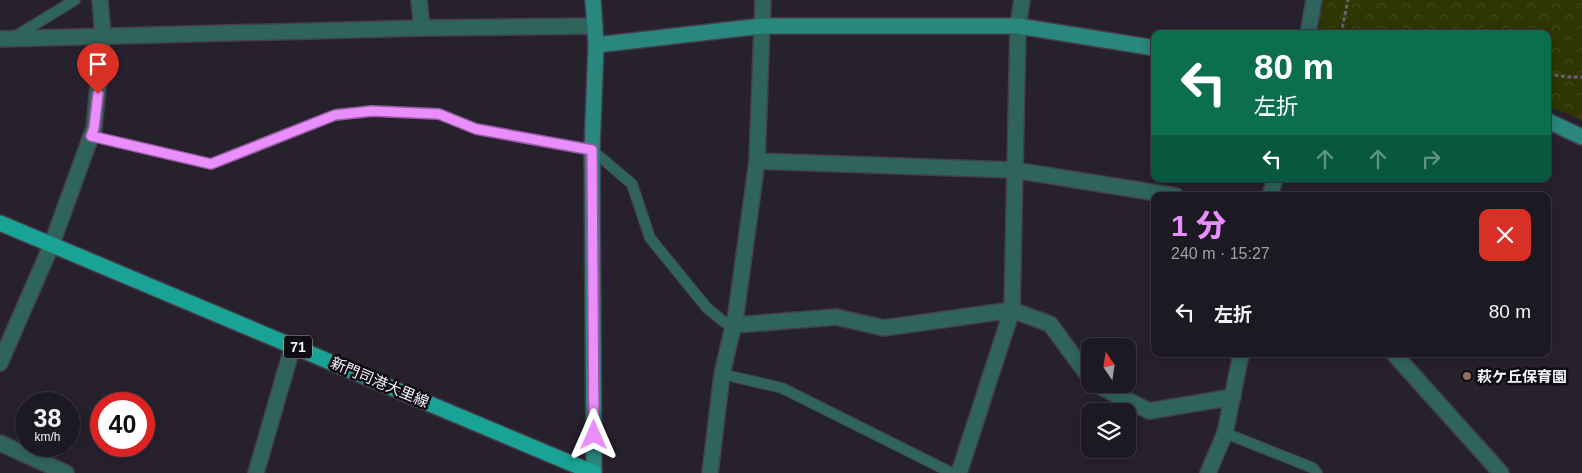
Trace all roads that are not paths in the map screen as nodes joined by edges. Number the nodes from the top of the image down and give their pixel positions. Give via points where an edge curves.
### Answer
1 (75, 0) edge
2 (100, 0) edge
3 (419, 0) edge
4 (593, 0) edge
5 (763, 0) edge
6 (1022, 0) edge
7 (1314, 0) edge
8 (595, 26) junction
9 (762, 26) junction
10 (1018, 26) junction
11 (422, 28) junction
12 (1309, 30) edge
13 (103, 35) junction
14 (6, 39) edge
15 (596, 45) junction
16 (1151, 47) edge
17 (1551, 122) edge
18 (91, 136) junction
19 (1582, 137) edge
20 (592, 150) junction
21 (757, 161) junction
22 (1014, 170) junction
23 (1151, 192) edge
24 (0, 223) edge
25 (51, 246) junction
26 (1012, 310) junction
27 (735, 325) junction
28 (292, 345) junction
29 (1240, 357) edge
30 (1397, 357) edge
31 (0, 363) edge
32 (1081, 366) edge
33 (722, 374) junction
34 (1113, 393) edge
35 (1233, 397) junction
36 (1225, 433) junction
37 (0, 443) edge
38 (66, 473) edge
39 (256, 473) edge
40 (594, 473) edge
41 (710, 473) edge
42 (952, 473) edge
43 (959, 473) edge
44 (1208, 473) edge
45 (1317, 473) edge
46 (1500, 473) edge

1 - 14 lane
2 - 13 street
3 - 11 street
4 - 8 street
5 - 9 street
6 - 10 street
7 - 12 street
8 - 11 street
8 - 15 street
9 - 10 street
9 - 15 street
9 - 21 street
10 - 16 street
10 - 22 street
11 - 13 street
13 - 14 street
13 - 18 street
15 - 20 street
17 - 19 street
18 - 20 lane via 211,164 335,115 372,111 439,114 476,129
18 - 25 street
20 - 27 lane via 632,184 650,238 688,285 712,313
20 - 40 street
21 - 22 street
21 - 27 street
22 - 23 street
22 - 26 street
24 - 25 main road, 新門司港大里線 / 71
25 - 28 main road, 新門司港大里線 / 71
25 - 31 street
26 - 27 street via 884,328 836,317
26 - 32 street via 1050,324
26 - 43 street
27 - 33 street
28 - 39 street
28 - 40 main road, 新門司港大里線 / 71
29 - 35 street
30 - 46 street
33 - 41 street
33 - 42 lane via 782,388
34 - 35 street via 1149,411
35 - 36 street
36 - 44 street
36 - 45 lane via 1313,468
37 - 38 street

